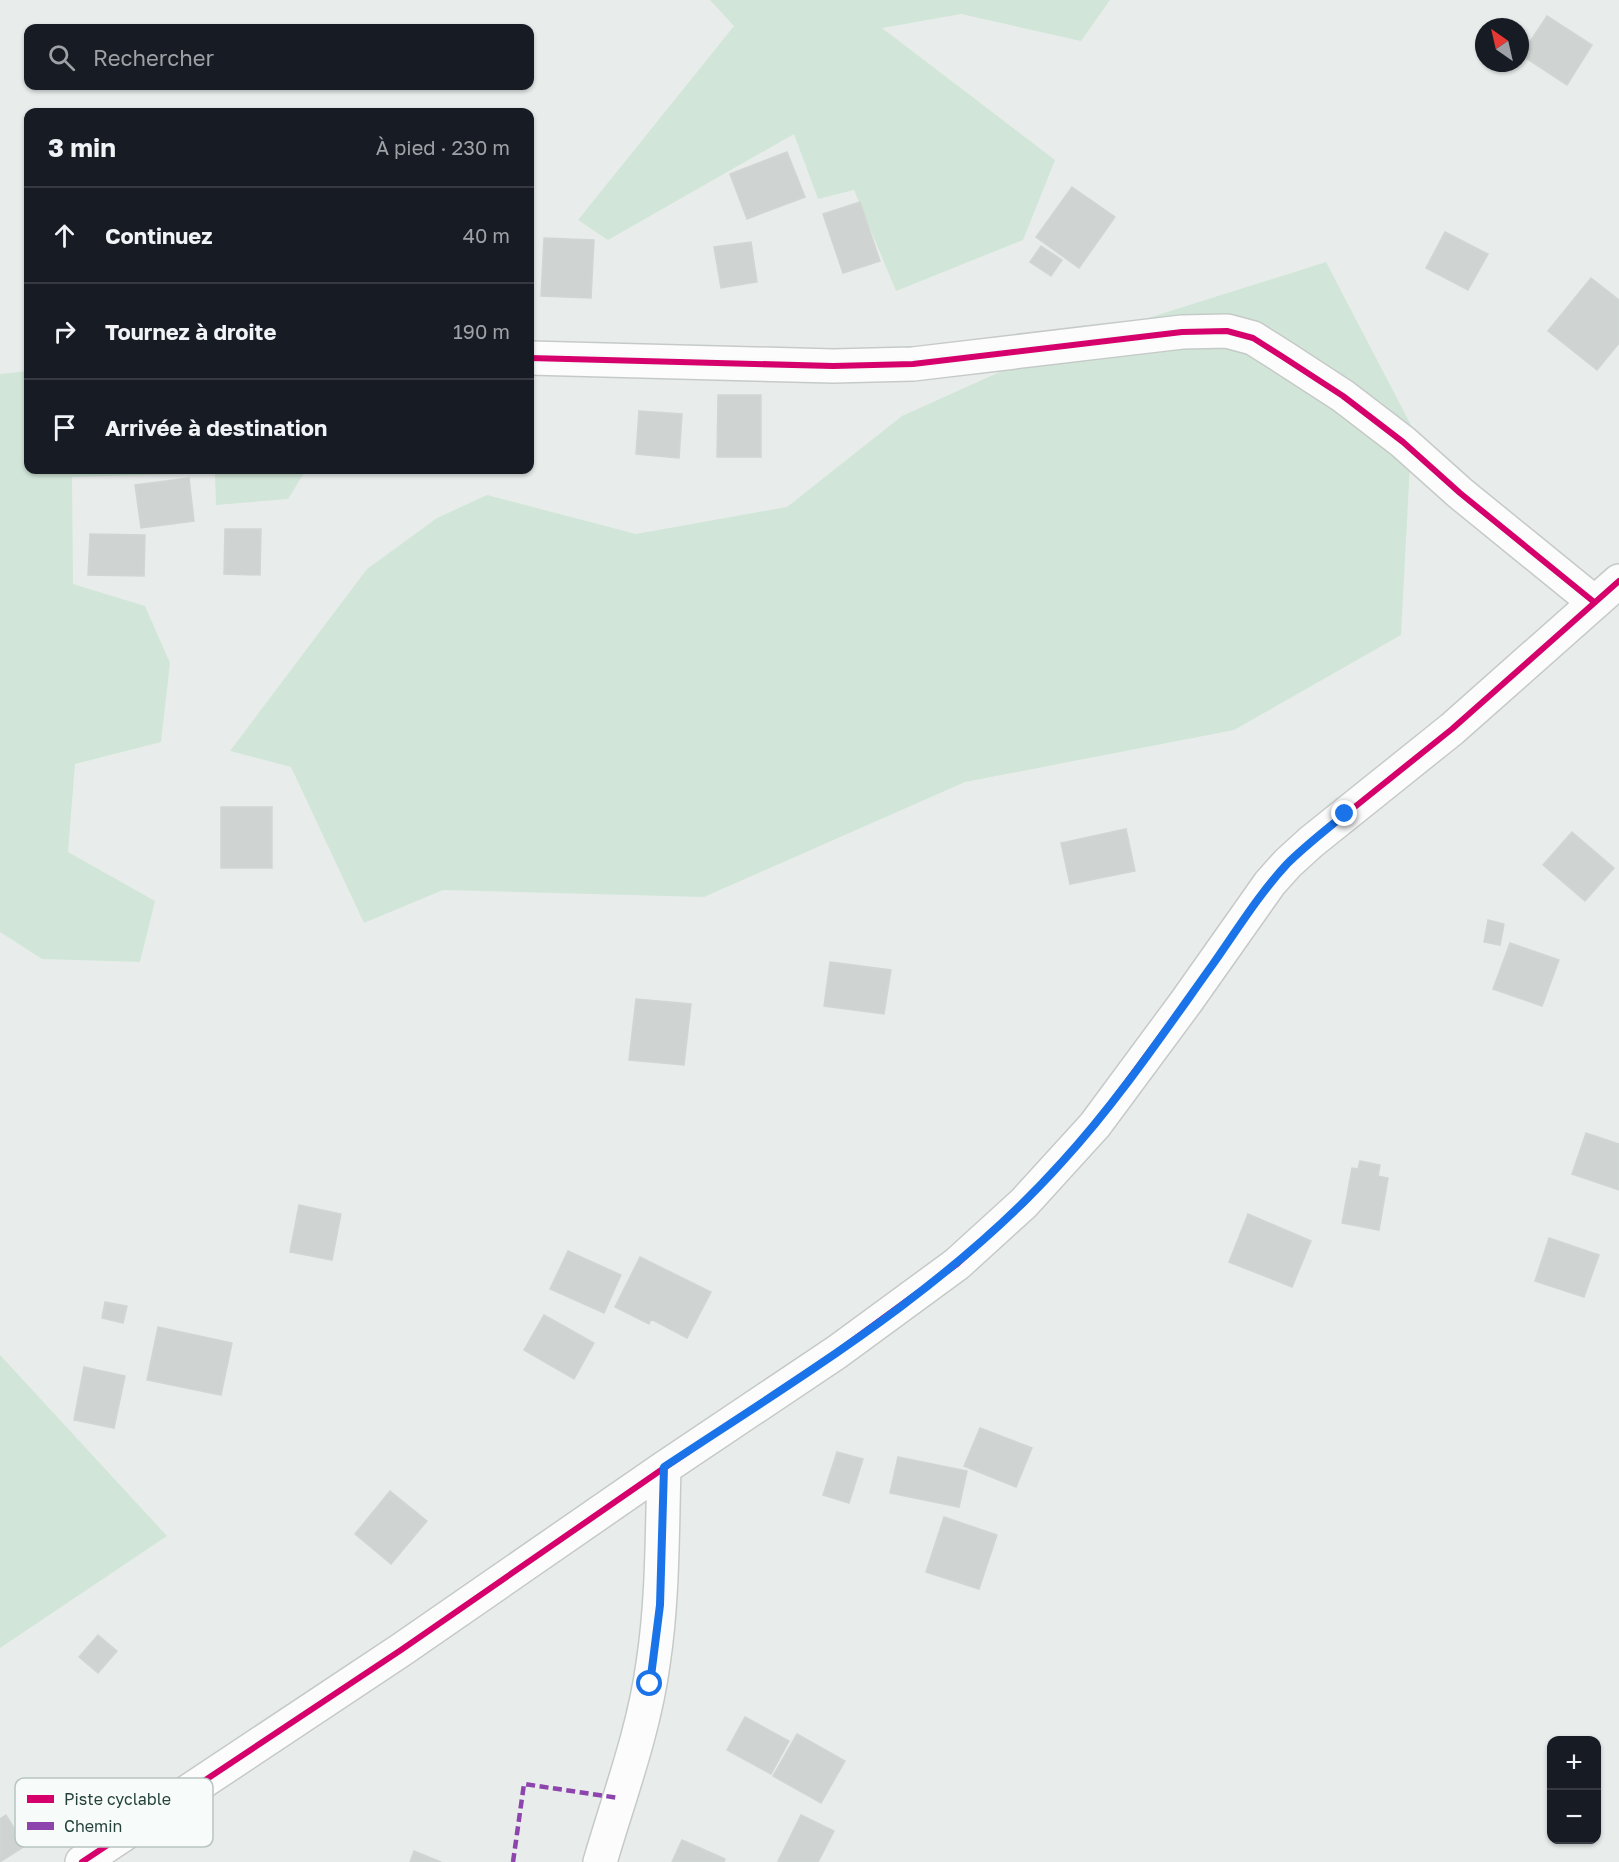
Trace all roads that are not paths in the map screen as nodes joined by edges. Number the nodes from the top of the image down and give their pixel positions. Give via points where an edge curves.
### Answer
1 (534, 358) edge
2 (1619, 581) edge
3 (1594, 602) junction
4 (664, 1467) junction
5 (208, 1778) edge
6 (105, 1847) edge
7 (82, 1862) edge
8 (600, 1862) edge

1 - 3 street via 833,366 914,364 1182,332 1227,331 1253,338 1343,396
2 - 3 street
3 - 4 street via 1452,729 1288,863 1095,1125 991,1234 875,1326
4 - 5 street
4 - 8 street via 660,1605 653,1665 642,1721
6 - 7 street

